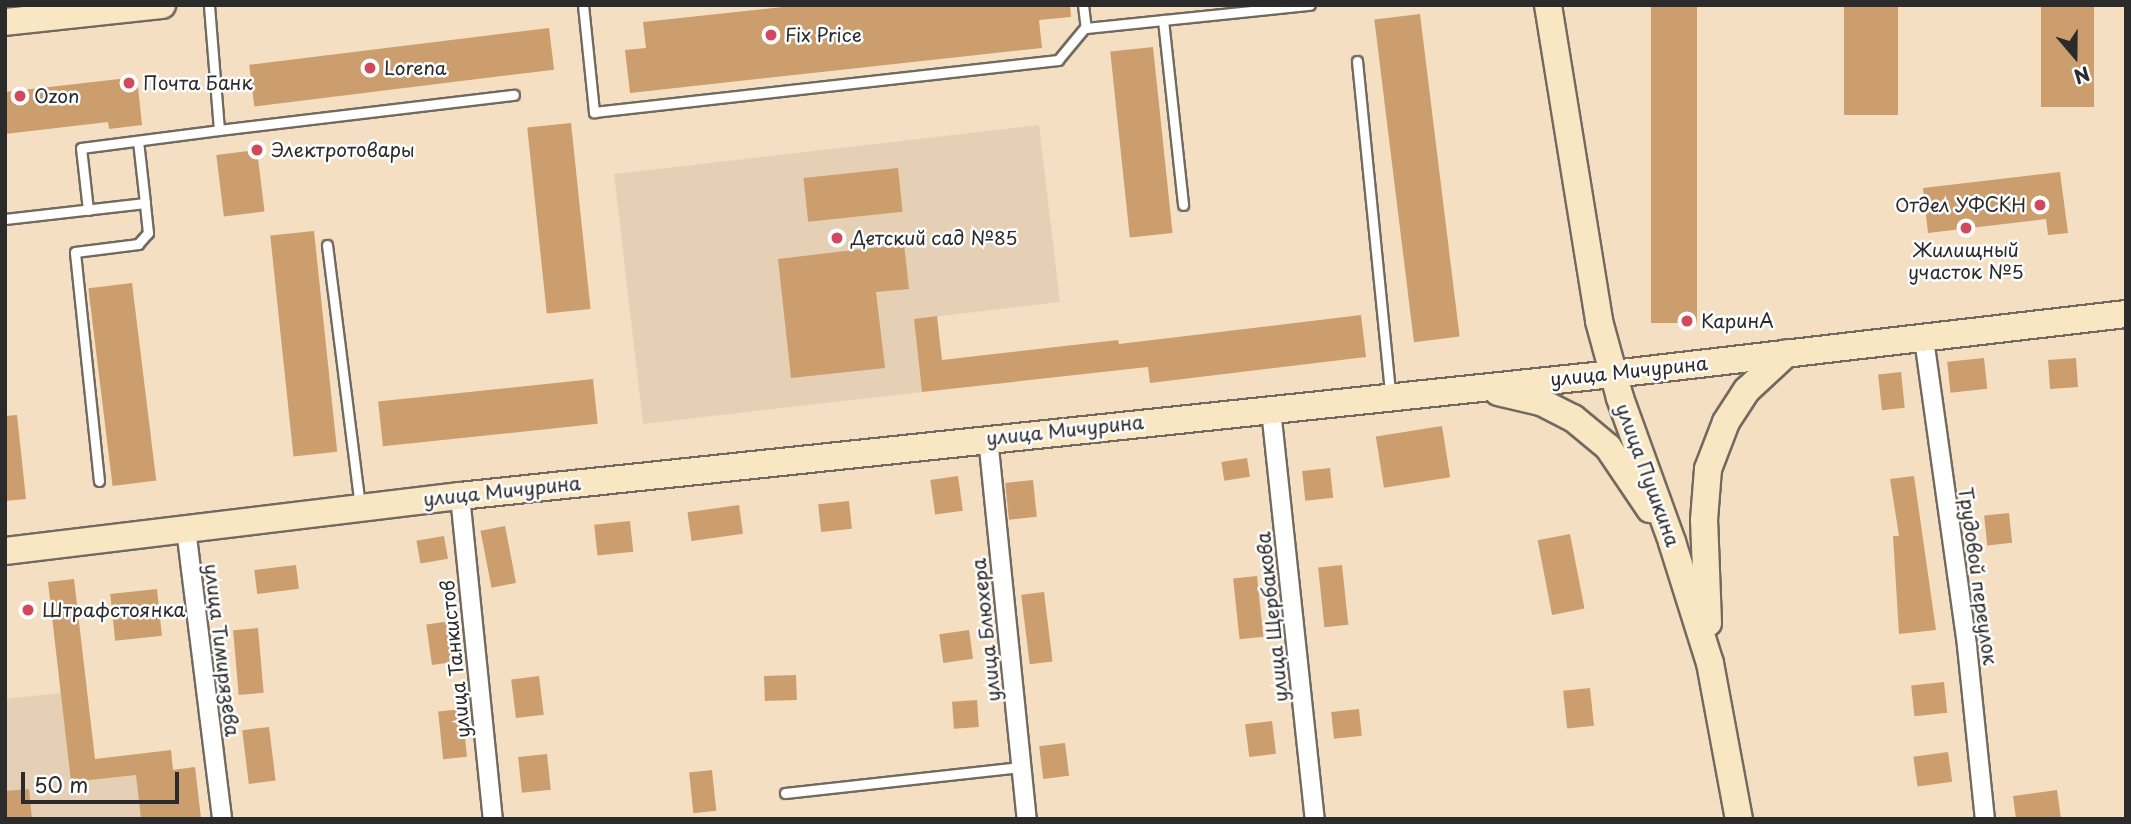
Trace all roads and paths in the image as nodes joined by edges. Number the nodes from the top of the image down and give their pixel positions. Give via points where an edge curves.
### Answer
1 (209, 5) edge
2 (583, 5) edge
3 (1083, 5) edge
4 (1310, 5) edge
5 (1548, 5) edge
6 (148, 6) edge
7 (1163, 20) junction
8 (5, 22) edge
9 (1086, 26) junction
10 (1357, 61) dead end
11 (514, 95) dead end
12 (219, 130) junction
13 (138, 141) junction
14 (145, 203) junction
15 (1183, 205) dead end
16 (88, 210) junction
17 (5, 219) edge
18 (327, 245) dead end
19 (2126, 314) edge
20 (1924, 339) junction
21 (1787, 353) junction
22 (1613, 374) junction
23 (1469, 387) junction
24 (1390, 396) junction
25 (1271, 410) junction
26 (988, 438) junction
27 (99, 481) dead end
28 (460, 496) junction
29 (360, 508) junction
30 (186, 529) junction
31 (1672, 542) junction
32 (5, 551) edge
33 (1710, 663) junction
34 (1021, 767) junction
35 (785, 793) dead end
36 (222, 819) edge
37 (493, 819) edge
38 (1027, 819) edge
39 (1315, 819) edge
40 (1739, 819) edge
41 (1986, 819) edge

1 - 12 lane
2 - 9 lane via 594,112 1058,60
3 - 9 lane
4 - 7 lane
5 - 22 street, улица Пушкина via 1590,276
6 - 8 street
7 - 9 lane
7 - 15 lane
10 - 24 lane
11 - 12 lane
12 - 13 lane
13 - 14 lane
13 - 16 lane via 81,148
14 - 16 lane
14 - 27 lane via 149,233 138,244 75,252
16 - 17 lane
18 - 29 lane
19 - 20 street, улица Мичурина
20 - 21 street, улица Мичурина
20 - 41 street, Трудовой переулок
21 - 22 street, улица Мичурина
21 - 33 street via 1747,390 1726,422 1708,469 1704,520
22 - 23 street, улица Мичурина
22 - 31 street, улица Пушкина
23 - 24 street, улица Мичурина
23 - 31 street via 1541,402 1573,418 1608,447
24 - 25 street, улица Мичурина
25 - 26 street, улица Мичурина
25 - 39 street, улица Щербакова
26 - 28 street, улица Мичурина
26 - 34 street, улица Блюхера
28 - 29 street, улица Мичурина
28 - 37 street, улица Танкистов
29 - 30 street, улица Мичурина
30 - 32 street, улица Мичурина
30 - 36 street, улица Тимирязева
31 - 33 street, улица Пушкина
33 - 40 street, улица Пушкина
34 - 35 lane
34 - 38 street, улица Блюхера

